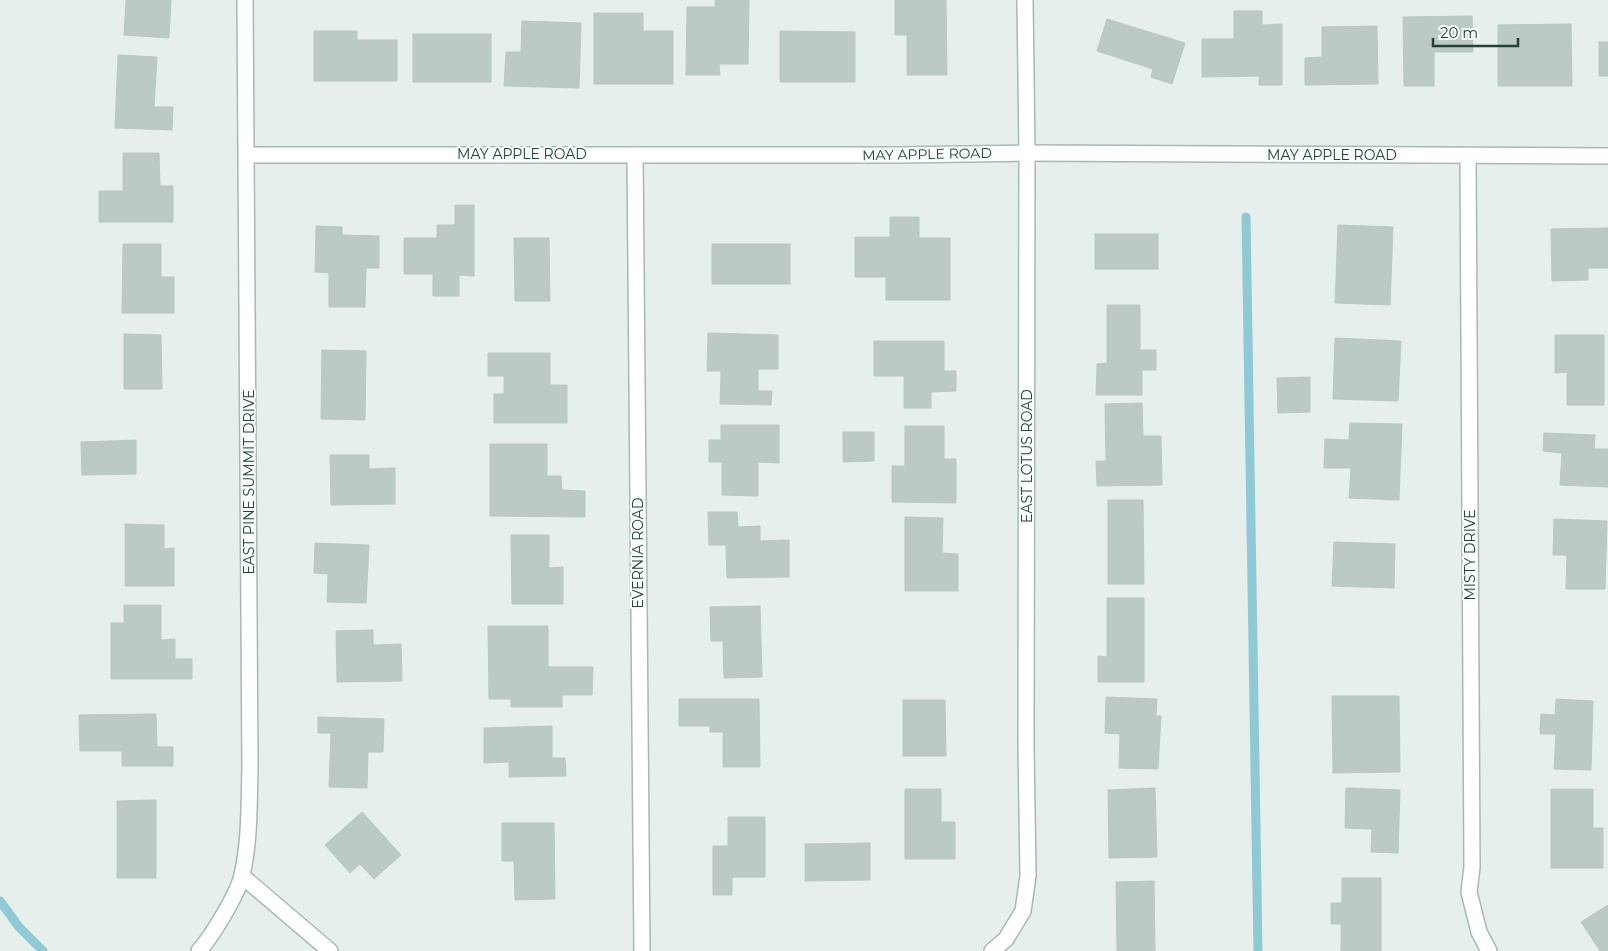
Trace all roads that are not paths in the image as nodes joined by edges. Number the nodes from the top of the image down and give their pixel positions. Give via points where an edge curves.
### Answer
1 (245, 0) edge
2 (1025, 0) edge
3 (1027, 153) junction
4 (246, 155) junction
5 (635, 155) junction
6 (1468, 156) junction
7 (1608, 156) edge
8 (242, 876) junction
9 (199, 951) edge
10 (330, 951) edge
11 (642, 951) edge
12 (992, 951) edge
13 (1489, 951) edge

1 - 4 street, EAST PINE SUMMIT DRIVE
2 - 3 street, EAST LOTUS ROAD
3 - 5 street, MAY APPLE ROAD
3 - 6 street, MAY APPLE ROAD
3 - 12 street, EAST LOTUS ROAD via 1028,876 1023,911 1006,939
4 - 5 street, MAY APPLE ROAD
4 - 8 street, EAST PINE SUMMIT DRIVE via 250,768 249,826
5 - 11 street, EVERNIA ROAD
6 - 7 street, MAY APPLE ROAD
6 - 13 street, MISTY DRIVE via 1472,867 1469,892 1479,932
8 - 9 street, EAST PINE SUMMIT DRIVE via 228,907
8 - 10 street

